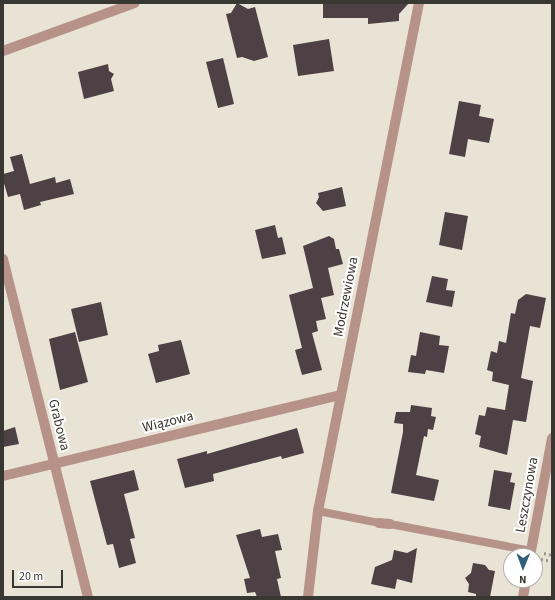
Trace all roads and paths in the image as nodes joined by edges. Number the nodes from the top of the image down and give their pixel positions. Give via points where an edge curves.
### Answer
1 (135, 3) edge
2 (419, 3) edge
3 (3, 51) edge
4 (3, 259) edge
5 (340, 395) junction
6 (552, 438) edge
7 (54, 464) junction
8 (3, 476) edge
9 (318, 510) junction
10 (379, 523) joint
11 (390, 524) joint
12 (507, 548) edge
13 (532, 548) edge
14 (88, 597) edge
15 (308, 597) edge

1 - 3 street
2 - 5 street, Modrzewiowa via 385,183
4 - 7 street, Grabowa
5 - 7 street, Wiązowa
5 - 9 street, Modrzewiowa
6 - 13 street, Leszczynowa
7 - 8 street, Wiązowa
7 - 14 street, Grabowa
9 - 10 lane
9 - 15 street, Modrzewiowa
10 - 11 street
11 - 12 lane

